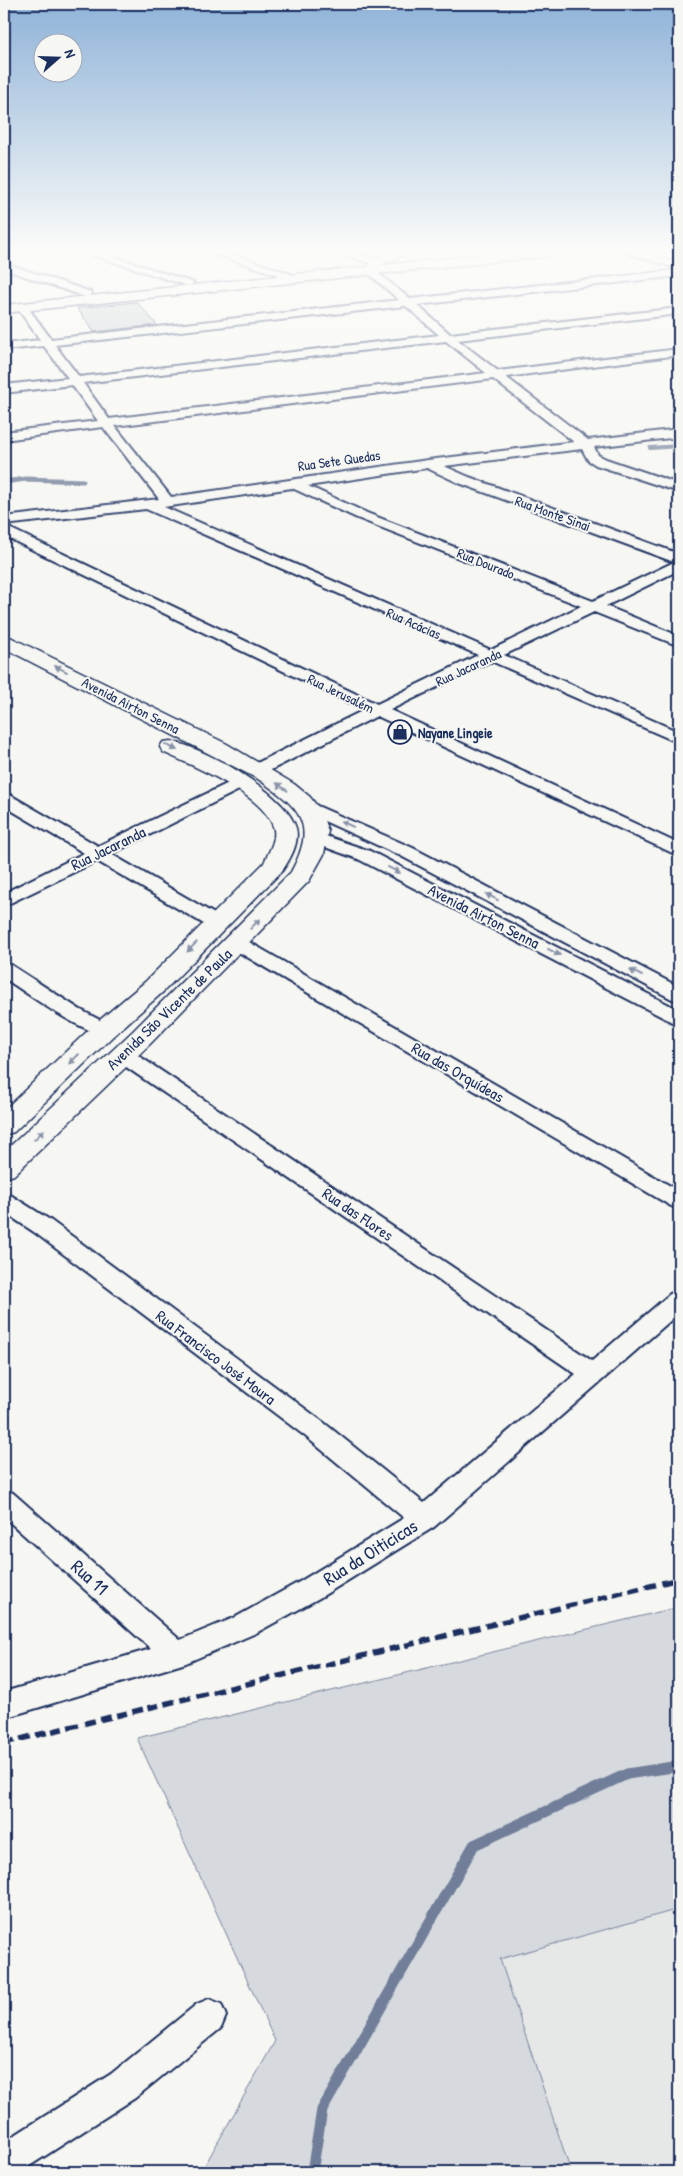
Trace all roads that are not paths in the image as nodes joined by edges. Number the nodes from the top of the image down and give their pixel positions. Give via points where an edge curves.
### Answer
1 (55, 354) edge
2 (298, 354) edge
3 (469, 354) edge
4 (666, 354) edge
5 (495, 374) junction
6 (75, 380) junction
7 (4, 389) edge
8 (106, 423) junction
9 (679, 433) edge
10 (4, 436) edge
11 (586, 445) junction
12 (428, 464) junction
13 (293, 483) junction
14 (679, 488) edge
15 (168, 502) junction
16 (149, 505) junction
17 (4, 521) edge
18 (4, 531) edge
19 (679, 559) edge
20 (679, 565) edge
21 (591, 606) junction
22 (4, 640) edge
23 (679, 641) edge
24 (491, 657) junction
25 (4, 660) edge
26 (377, 710) junction
27 (679, 738) edge
28 (257, 770) junction
29 (239, 783) junction
30 (4, 799) edge
31 (306, 806) junction
32 (285, 830) joint
33 (317, 838) junction
34 (679, 851) edge
35 (97, 854) junction
36 (4, 900) edge
37 (216, 923) junction
38 (237, 943) junction
39 (613, 961) junction
40 (4, 969) edge
41 (593, 972) junction
42 (154, 987) junction
43 (182, 994) junction
44 (679, 995) edge
45 (679, 1018) edge
46 (104, 1030) junction
47 (123, 1055) junction
48 (4, 1126) edge
49 (4, 1168) edge
50 (4, 1201) edge
51 (679, 1201) edge
52 (679, 1300) edge
53 (592, 1373) junction
54 (4, 1501) edge
55 (424, 1519) junction
56 (176, 1654) junction
57 (4, 1705) edge
58 (209, 2016) dead end
59 (4, 2162) edge

1 - 6 street
2 - 6 street
3 - 5 street
4 - 5 street
5 - 8 street
5 - 11 street
6 - 7 street
6 - 8 street
8 - 10 street
8 - 15 street
9 - 11 street, Rua Sete Quedas
11 - 12 street, Rua Sete Quedas
11 - 14 street via 592,458
12 - 13 street, Rua Sete Quedas
12 - 19 street, Rua Monte Sinai
13 - 15 street, Rua Sete Quedas
13 - 21 street, Rua Dourado via 384,524
15 - 16 street, Rua Sete Quedas
16 - 17 street, Rua Sete Quedas
16 - 24 street, Rua Acácias
18 - 26 street, Rua Jerusalém
20 - 21 street, Rua Jacaranda
21 - 23 street, Rua Dourado
21 - 24 street, Rua Jacaranda
28 -> 22 main road, Avenida Airton Senna
24 - 26 street, Rua Jacaranda
24 - 27 street, Rua Acácias
25 -> 29 main road, Avenida Airton Senna
26 - 28 street, Rua Jacaranda
26 - 34 street, Rua Jerusalém
31 -> 28 main road, Avenida Airton Senna
29 - 32 main road, Avenida Airton Senna via 276,812
29 - 35 street, Rua Jacaranda
30 - 35 street
31 - 33 main road via 314,817
39 -> 31 street, Avenida Airton Senna via 407,852
32 - 37 main road, Avenida São Vicente de Paula via 284,846 274,866
38 -> 33 main road, Avenida São Vicente de Paula via 301,876 312,857
33 -> 41 street, Avenida Airton Senna via 396,870
35 - 36 street, Rua Jacaranda
35 - 37 street
37 -> 42 main road, Avenida São Vicente de Paula
38 - 43 main road, Avenida São Vicente de Paula
38 - 51 street, Rua das Orquídeas
39 - 41 street
44 -> 39 street, Avenida Airton Senna
40 - 46 street
41 - 45 street, Avenida Airton Senna
42 - 43 main road
42 - 46 main road, Avenida São Vicente de Paula
43 - 47 main road, Avenida São Vicente de Paula
46 -> 48 main road, Avenida São Vicente de Paula
49 -> 47 main road, Avenida São Vicente de Paula
47 - 53 street, Rua das Flores
50 - 55 street, Rua Francisco José Moura via 306,1424
52 - 53 street, Rua da Oiticicas
53 - 55 street, Rua da Oiticicas
54 - 56 street, Rua 11
55 - 56 street, Rua da Oiticicas via 270,1612
56 - 57 street, Rua da Oiticicas
58 - 59 street via 123,2086

